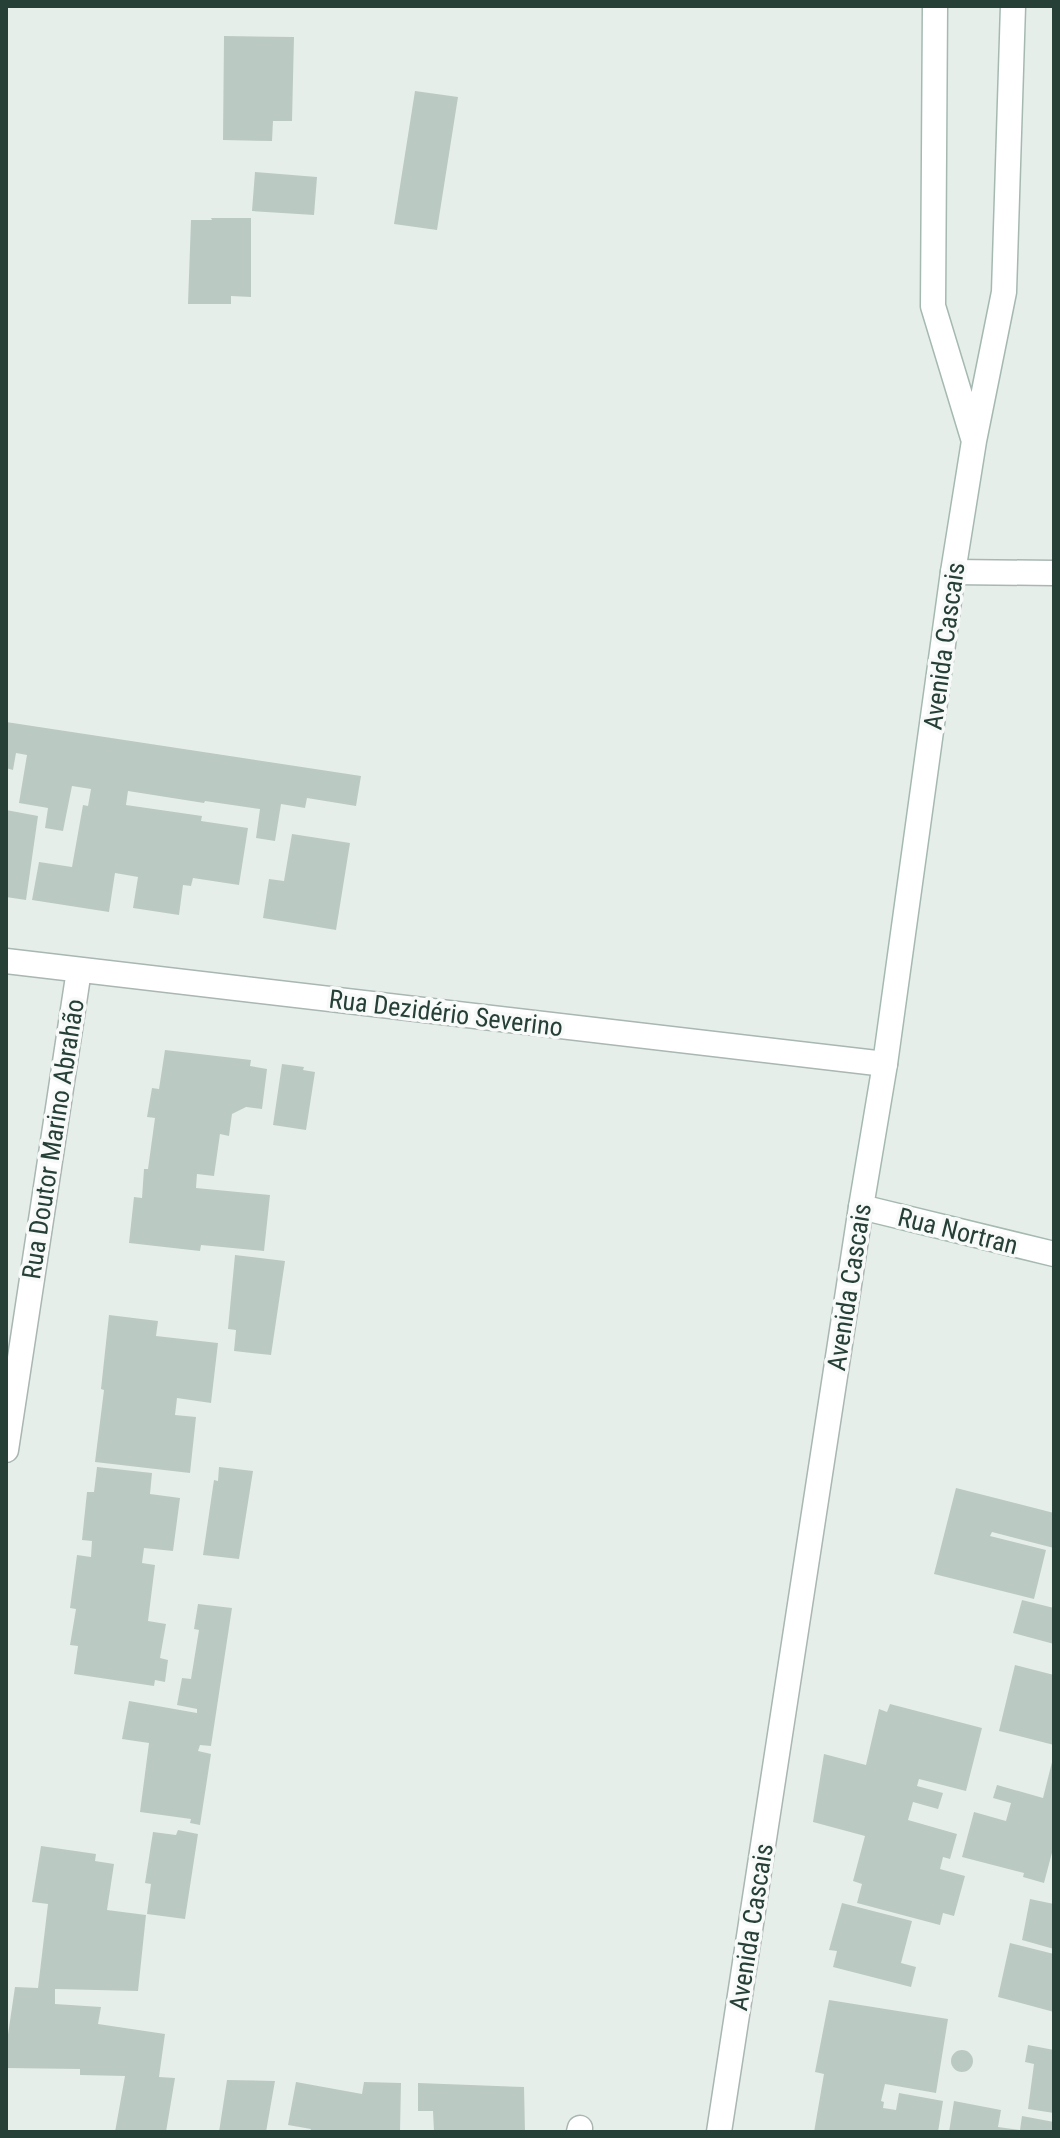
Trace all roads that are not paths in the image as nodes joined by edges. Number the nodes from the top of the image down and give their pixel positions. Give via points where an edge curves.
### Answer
1 (935, 6) edge
2 (1013, 6) edge
3 (974, 441) junction
4 (953, 572) junction
5 (1054, 573) edge
6 (6, 961) edge
7 (79, 970) junction
8 (885, 1064) junction
9 (861, 1207) junction
10 (1054, 1254) edge
11 (6, 1450) edge
12 (719, 2132) edge

1 - 3 street, Avenida Cascais via 933,306
2 - 3 street, Avenida Cascais via 1004,292
3 - 4 street, Avenida Cascais
4 - 5 street
4 - 8 street, Avenida Cascais
6 - 7 street, Rua Dezidério Severino
7 - 8 street, Rua Dezidério Severino
7 - 11 street, Rua Doutor Marino Abrahão
8 - 9 street, Avenida Cascais
9 - 10 street, Rua Nortran
9 - 12 street, Avenida Cascais

